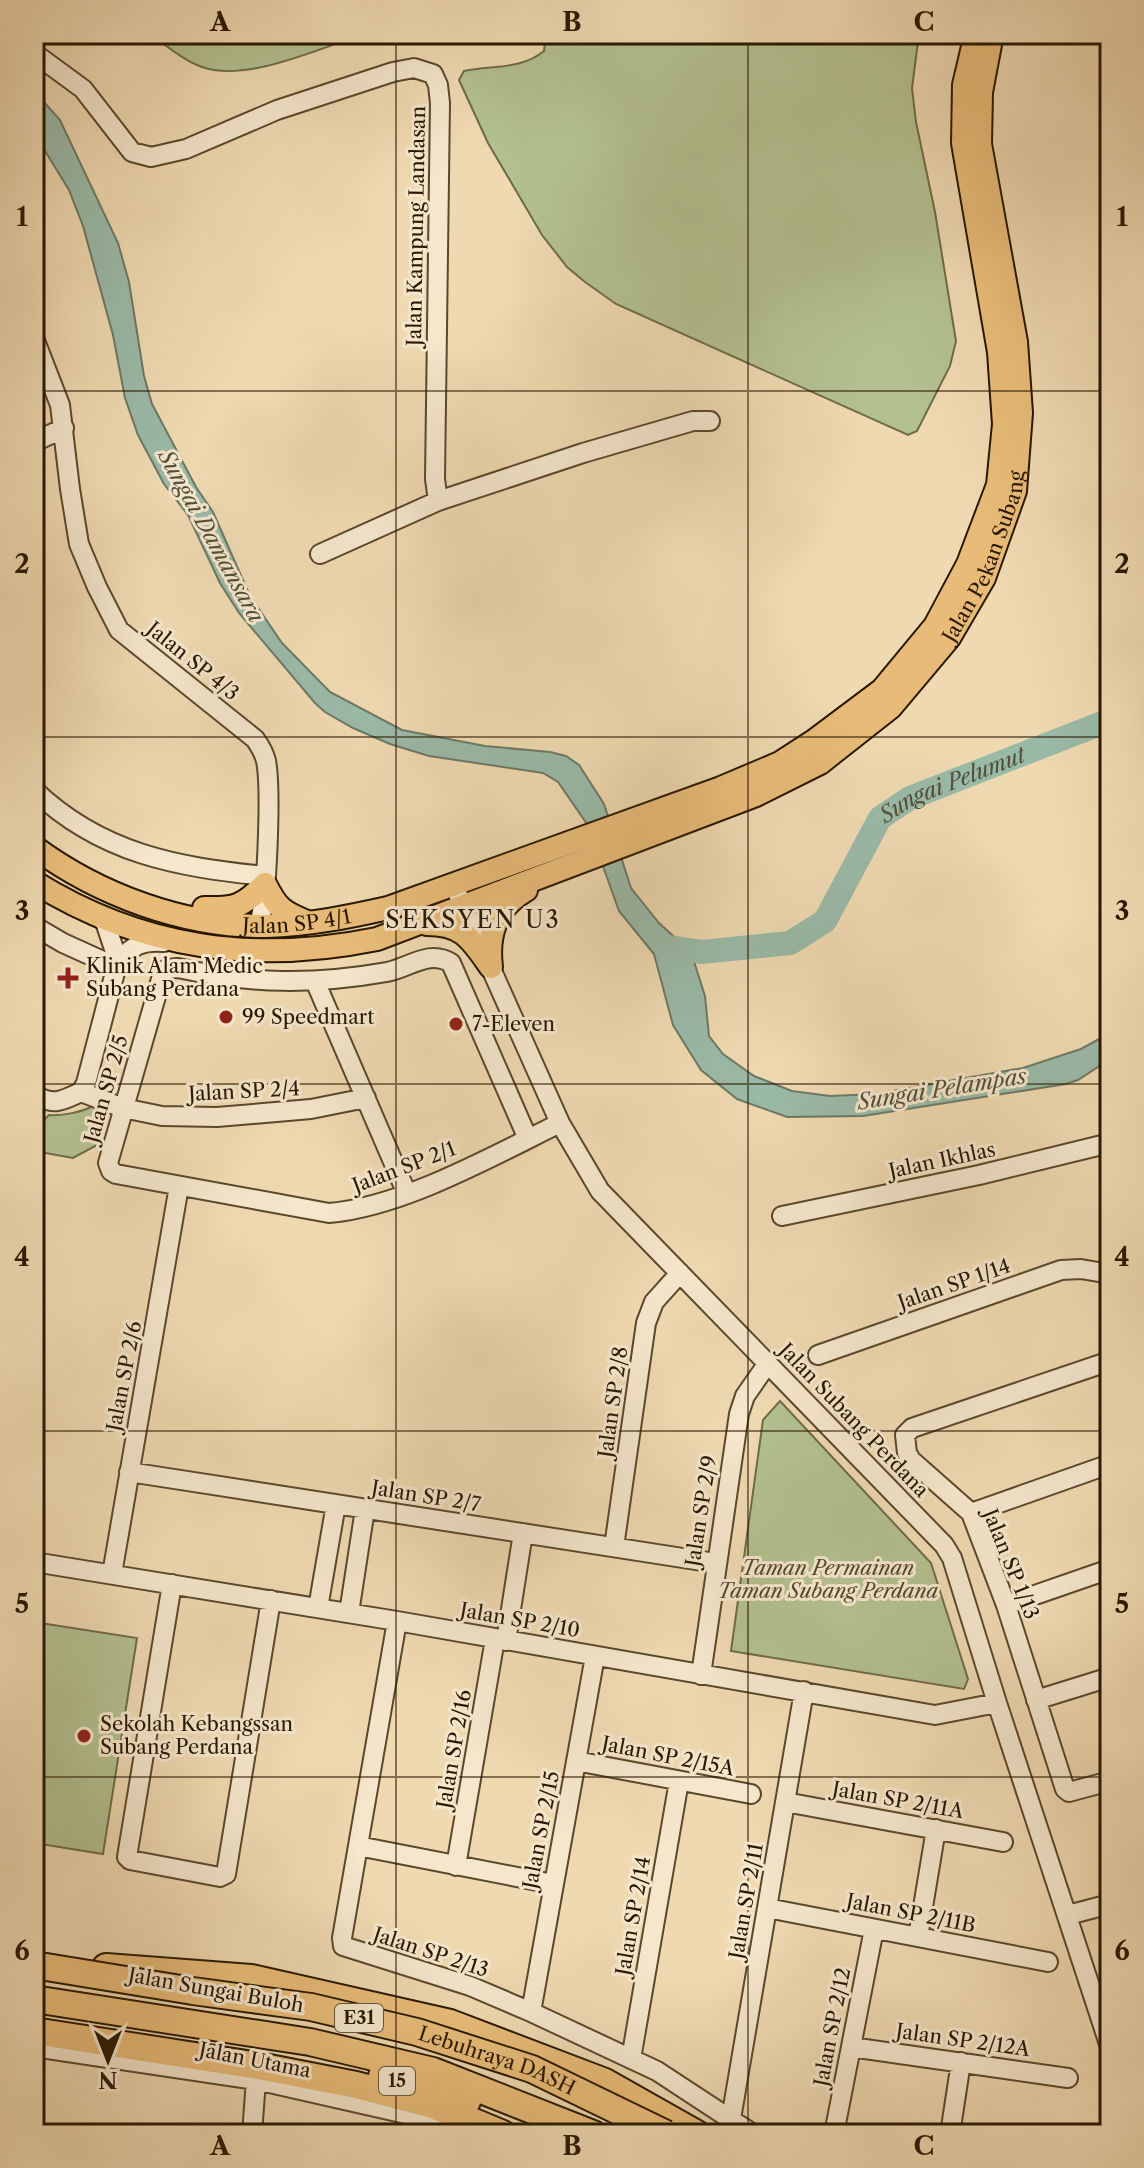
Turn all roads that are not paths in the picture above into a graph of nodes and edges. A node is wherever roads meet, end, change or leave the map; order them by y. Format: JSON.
{"nodes":[{"id":1,"x":976,"y":34,"type":"edge"},
{"id":2,"x":992,"y":34,"type":"edge"},
{"id":3,"x":34,"y":53,"type":"edge"},
{"id":4,"x":34,"y":338,"type":"edge"},
{"id":5,"x":710,"y":421,"type":"dead end"},
{"id":6,"x":64,"y":428,"type":"junction"},
{"id":7,"x":34,"y":442,"type":"edge"},
{"id":8,"x":438,"y":501,"type":"junction"},
{"id":9,"x":320,"y":554,"type":"dead end"},
{"id":10,"x":34,"y":790,"type":"edge"},
{"id":11,"x":639,"y":829,"type":"junction"},
{"id":12,"x":566,"y":844,"type":"joint"},
{"id":13,"x":34,"y":847,"type":"edge"},
{"id":14,"x":569,"y":867,"type":"junction"},
{"id":15,"x":265,"y":880,"type":"junction"},
{"id":16,"x":34,"y":882,"type":"edge"},
{"id":17,"x":455,"y":884,"type":"junction"},
{"id":18,"x":143,"y":904,"type":"junction"},
{"id":19,"x":463,"y":908,"type":"junction"},
{"id":20,"x":90,"y":911,"type":"junction"},
{"id":21,"x":309,"y":923,"type":"junction"},
{"id":22,"x":422,"y":924,"type":"junction"},
{"id":23,"x":34,"y":926,"type":"edge"},
{"id":24,"x":258,"y":926,"type":"junction"},
{"id":25,"x":195,"y":946,"type":"junction"},
{"id":26,"x":117,"y":964,"type":"junction"},
{"id":27,"x":491,"y":967,"type":"junction"},
{"id":28,"x":315,"y":981,"type":"junction"},
{"id":29,"x":81,"y":1092,"type":"junction"},
{"id":30,"x":34,"y":1095,"type":"edge"},
{"id":31,"x":366,"y":1098,"type":"junction"},
{"id":32,"x":123,"y":1108,"type":"junction"},
{"id":33,"x":560,"y":1123,"type":"junction"},
{"id":34,"x":528,"y":1139,"type":"junction"},
{"id":35,"x":1110,"y":1143,"type":"edge"},
{"id":36,"x":171,"y":1184,"type":"junction"},
{"id":37,"x":407,"y":1194,"type":"junction"},
{"id":38,"x":782,"y":1216,"type":"dead end"},
{"id":39,"x":680,"y":1273,"type":"junction"},
{"id":40,"x":1108,"y":1273,"type":"edge"},
{"id":41,"x":818,"y":1355,"type":"dead end"},
{"id":42,"x":1110,"y":1361,"type":"edge"},
{"id":43,"x":768,"y":1363,"type":"junction"},
{"id":44,"x":1110,"y":1464,"type":"edge"},
{"id":45,"x":129,"y":1472,"type":"junction"},
{"id":46,"x":336,"y":1504,"type":"junction"},
{"id":47,"x":365,"y":1509,"type":"junction"},
{"id":48,"x":971,"y":1513,"type":"junction"},
{"id":49,"x":523,"y":1533,"type":"junction"},
{"id":50,"x":614,"y":1547,"type":"junction"},
{"id":51,"x":34,"y":1562,"type":"edge"},
{"id":52,"x":715,"y":1563,"type":"junction"},
{"id":53,"x":1110,"y":1569,"type":"edge"},
{"id":54,"x":112,"y":1574,"type":"junction"},
{"id":55,"x":172,"y":1584,"type":"junction"},
{"id":56,"x":271,"y":1600,"type":"junction"},
{"id":57,"x":1006,"y":1605,"type":"junction"},
{"id":58,"x":318,"y":1608,"type":"junction"},
{"id":59,"x":349,"y":1613,"type":"junction"},
{"id":60,"x":397,"y":1621,"type":"junction"},
{"id":61,"x":500,"y":1640,"type":"junction"},
{"id":62,"x":595,"y":1656,"type":"junction"},
{"id":63,"x":701,"y":1675,"type":"junction"},
{"id":64,"x":1110,"y":1677,"type":"edge"},
{"id":65,"x":804,"y":1691,"type":"junction"},
{"id":66,"x":1036,"y":1700,"type":"junction"},
{"id":67,"x":997,"y":1703,"type":"junction"},
{"id":68,"x":576,"y":1761,"type":"junction"},
{"id":69,"x":679,"y":1781,"type":"junction"},
{"id":70,"x":1110,"y":1781,"type":"edge"},
{"id":71,"x":751,"y":1794,"type":"dead end"},
{"id":72,"x":785,"y":1802,"type":"junction"},
{"id":73,"x":936,"y":1829,"type":"junction"},
{"id":74,"x":1003,"y":1842,"type":"dead end"},
{"id":75,"x":358,"y":1846,"type":"junction"},
{"id":76,"x":456,"y":1866,"type":"junction"},
{"id":77,"x":553,"y":1884,"type":"junction"},
{"id":78,"x":767,"y":1908,"type":"junction"},
{"id":79,"x":1108,"y":1910,"type":"edge"},
{"id":80,"x":1068,"y":1915,"type":"junction"},
{"id":81,"x":874,"y":1929,"type":"junction"},
{"id":82,"x":918,"y":1937,"type":"junction"},
{"id":83,"x":34,"y":1958,"type":"edge"},
{"id":84,"x":1048,"y":1962,"type":"dead end"},
{"id":85,"x":47,"y":1964,"type":"edge"},
{"id":86,"x":34,"y":2002,"type":"edge"},
{"id":87,"x":531,"y":2012,"type":"junction"},
{"id":88,"x":34,"y":2031,"type":"edge"},
{"id":89,"x":34,"y":2047,"type":"edge"},
{"id":90,"x":851,"y":2047,"type":"junction"},
{"id":91,"x":1110,"y":2047,"type":"edge"},
{"id":92,"x":631,"y":2059,"type":"junction"},
{"id":93,"x":961,"y":2062,"type":"junction"},
{"id":94,"x":1068,"y":2078,"type":"dead end"},
{"id":95,"x":256,"y":2080,"type":"junction"},
{"id":96,"x":406,"y":2114,"type":"junction"},
{"id":97,"x":731,"y":2119,"type":"junction"},
{"id":98,"x":252,"y":2134,"type":"edge"},
{"id":99,"x":404,"y":2134,"type":"edge"},
{"id":100,"x":464,"y":2134,"type":"edge"},
{"id":101,"x":503,"y":2134,"type":"edge"},
{"id":102,"x":553,"y":2134,"type":"edge"},
{"id":103,"x":593,"y":2134,"type":"edge"},
{"id":104,"x":665,"y":2134,"type":"edge"},
{"id":105,"x":697,"y":2134,"type":"edge"},
{"id":106,"x":753,"y":2134,"type":"edge"},
{"id":107,"x":834,"y":2134,"type":"edge"},
{"id":108,"x":950,"y":2134,"type":"edge"}],
"edges":[{"from":1,"to":11,"type":"main road","name":"Jalan Pekan Subang"},
{"from":2,"to":11,"type":"main road","name":"Jalan Pekan Subang"},
{"from":3,"to":8,"type":"street","name":"Jalan Kampung Landasan"},
{"from":4,"to":6,"type":"street","name":"Jalan SP 4/3"},
{"from":5,"to":8,"type":"street"},
{"from":6,"to":7,"type":"street"},
{"from":6,"to":15,"type":"street","name":"Jalan SP 4/3"},
{"from":8,"to":9,"type":"street"},
{"from":10,"to":15,"type":"street"},
{"from":11,"to":12,"type":"main road","name":"Jalan Pekan Subang"},
{"from":11,"to":14,"type":"main road","name":"Jalan Pekan Subang"},
{"from":12,"to":17,"type":"main road","name":"Jalan SP 4/1"},
{"from":13,"to":18,"type":"main road","name":"Jalan SP 4/1"},
{"from":14,"to":19,"type":"main road","name":"Jalan SP 4/1"},
{"from":14,"to":27,"type":"main road"},
{"from":15,"to":18,"type":"main road"},
{"from":15,"to":21,"type":"main road"},
{"from":15,"to":24,"type":"street","name":"Jalan SP 4/3"},
{"from":16,"to":20,"type":"main road","name":"Jalan SP 4/1"},
{"from":17,"to":19,"type":"street","name":"Jalan Subang Perdana"},
{"from":17,"to":21,"type":"main road","name":"Jalan SP 4/1"},
{"from":18,"to":24,"type":"main road","name":"Jalan SP 4/1"},
{"from":19,"to":22,"type":"main road","name":"Jalan SP 4/1"},
{"from":19,"to":27,"type":"street","name":"Jalan Subang Perdana"},
{"from":20,"to":25,"type":"main road","name":"Jalan SP 4/1"},
{"from":20,"to":26,"type":"street"},
{"from":21,"to":24,"type":"main road","name":"Jalan SP 4/1"},
{"from":22,"to":25,"type":"main road","name":"Jalan SP 4/1"},
{"from":22,"to":27,"type":"main road"},
{"from":23,"to":26,"type":"street"},
{"from":24,"to":25,"type":"main road"},
{"from":25,"to":26,"type":"street"},
{"from":26,"to":29,"type":"street"},
{"from":27,"to":33,"type":"street","name":"Jalan Subang Perdana"},
{"from":28,"to":31,"type":"street"},
{"from":28,"to":32,"type":"street","name":"Jalan SP 2/5"},
{"from":28,"to":34,"type":"street"},
{"from":29,"to":30,"type":"street"},
{"from":29,"to":32,"type":"street","name":"Jalan SP 2/4"},
{"from":31,"to":32,"type":"street","name":"Jalan SP 2/4"},
{"from":31,"to":37,"type":"street"},
{"from":32,"to":36,"type":"street","name":"Jalan SP 2/5"},
{"from":33,"to":34,"type":"street","name":"Jalan SP 2/1"},
{"from":33,"to":39,"type":"street","name":"Jalan Subang Perdana"},
{"from":34,"to":37,"type":"street","name":"Jalan SP 2/1"},
{"from":35,"to":38,"type":"street","name":"Jalan Ikhlas"},
{"from":36,"to":37,"type":"street","name":"Jalan SP 2/1"},
{"from":36,"to":45,"type":"street","name":"Jalan SP 2/6"},
{"from":39,"to":43,"type":"street","name":"Jalan Subang Perdana"},
{"from":39,"to":50,"type":"street","name":"Jalan SP 2/8"},
{"from":40,"to":41,"type":"street","name":"Jalan SP 1/14"},
{"from":42,"to":48,"type":"street","name":"Jalan SP 1/13"},
{"from":43,"to":52,"type":"street","name":"Jalan SP 2/9"},
{"from":43,"to":67,"type":"street","name":"Jalan Subang Perdana"},
{"from":44,"to":48,"type":"street"},
{"from":45,"to":46,"type":"street","name":"Jalan SP 2/7"},
{"from":45,"to":54,"type":"street","name":"Jalan SP 2/6"},
{"from":46,"to":47,"type":"street","name":"Jalan SP 2/7"},
{"from":46,"to":58,"type":"street"},
{"from":47,"to":49,"type":"street","name":"Jalan SP 2/7"},
{"from":47,"to":59,"type":"street"},
{"from":48,"to":57,"type":"street","name":"Jalan SP 1/13"},
{"from":49,"to":50,"type":"street","name":"Jalan SP 2/7"},
{"from":49,"to":61,"type":"street","name":"Jalan SP 2/16"},
{"from":50,"to":52,"type":"street","name":"Jalan SP 2/7"},
{"from":51,"to":54,"type":"street","name":"Jalan SP 2/10"},
{"from":52,"to":63,"type":"street","name":"Jalan SP 2/9"},
{"from":53,"to":57,"type":"street"},
{"from":54,"to":55,"type":"street","name":"Jalan SP 2/10"},
{"from":55,"to":56,"type":"street","name":"Jalan SP 2/10"},
{"from":55,"to":56,"type":"street"},
{"from":56,"to":58,"type":"street","name":"Jalan SP 2/10"},
{"from":57,"to":66,"type":"street","name":"Jalan SP 1/13"},
{"from":58,"to":59,"type":"street","name":"Jalan SP 2/10"},
{"from":59,"to":60,"type":"street","name":"Jalan SP 2/10"},
{"from":60,"to":61,"type":"street","name":"Jalan SP 2/10"},
{"from":60,"to":75,"type":"street","name":"Jalan SP 2/13"},
{"from":61,"to":62,"type":"street","name":"Jalan SP 2/10"},
{"from":61,"to":76,"type":"street","name":"Jalan SP 2/16"},
{"from":62,"to":63,"type":"street","name":"Jalan SP 2/10"},
{"from":62,"to":68,"type":"street","name":"Jalan SP 2/15"},
{"from":63,"to":65,"type":"street","name":"Jalan SP 2/10"},
{"from":64,"to":66,"type":"street"},
{"from":65,"to":67,"type":"street","name":"Jalan SP 2/10"},
{"from":65,"to":72,"type":"street","name":"Jalan SP 2/11"},
{"from":66,"to":70,"type":"street","name":"Jalan SP 1/13"},
{"from":67,"to":80,"type":"street","name":"Jalan Subang Perdana"},
{"from":68,"to":69,"type":"street","name":"Jalan SP 2/15A"},
{"from":68,"to":77,"type":"street","name":"Jalan SP 2/15"},
{"from":69,"to":71,"type":"street","name":"Jalan SP 2/15A"},
{"from":69,"to":92,"type":"street","name":"Jalan SP 2/14"},
{"from":72,"to":73,"type":"street","name":"Jalan SP 2/11A"},
{"from":72,"to":78,"type":"street","name":"Jalan SP 2/11"},
{"from":73,"to":74,"type":"street","name":"Jalan SP 2/11A"},
{"from":73,"to":82,"type":"street"},
{"from":75,"to":76,"type":"street"},
{"from":75,"to":87,"type":"street","name":"Jalan SP 2/13"},
{"from":76,"to":77,"type":"street"},
{"from":77,"to":87,"type":"street","name":"Jalan SP 2/15"},
{"from":78,"to":81,"type":"street","name":"Jalan SP 2/11B"},
{"from":78,"to":97,"type":"street","name":"Jalan SP 2/11"},
{"from":79,"to":80,"type":"street"},
{"from":80,"to":91,"type":"street","name":"Jalan Subang Perdana"},
{"from":81,"to":82,"type":"street","name":"Jalan SP 2/11B"},
{"from":81,"to":90,"type":"street","name":"Jalan SP 2/12"},
{"from":82,"to":84,"type":"street","name":"Jalan SP 2/11B"},
{"from":83,"to":85,"type":"highway"},
{"from":85,"to":104,"type":"highway","name":"Lebuhraya DASH","number":"E31","bridge":true},
{"from":85,"to":105,"type":"highway"},
{"from":86,"to":102,"type":"highway","number":"15"},
{"from":86,"to":103,"type":"highway","name":"Lebuhraya DASH","number":"E31"},
{"from":87,"to":92,"type":"street","name":"Jalan SP 2/13"},
{"from":88,"to":101,"type":"highway"},
{"from":89,"to":95,"type":"street","name":"Jalan Utama"},
{"from":90,"to":93,"type":"street","name":"Jalan SP 2/12A"},
{"from":90,"to":107,"type":"street","name":"Jalan SP 2/12"},
{"from":92,"to":97,"type":"street","name":"Jalan SP 2/13"},
{"from":93,"to":94,"type":"street","name":"Jalan SP 2/12A"},
{"from":93,"to":108,"type":"street"},
{"from":95,"to":96,"type":"street","name":"Jalan Utama"},
{"from":95,"to":98,"type":"street"},
{"from":96,"to":99,"type":"street"},
{"from":96,"to":100,"type":"street","name":"Jalan Utama"},
{"from":97,"to":106,"type":"street","name":"Jalan SP 2/13"}]}
